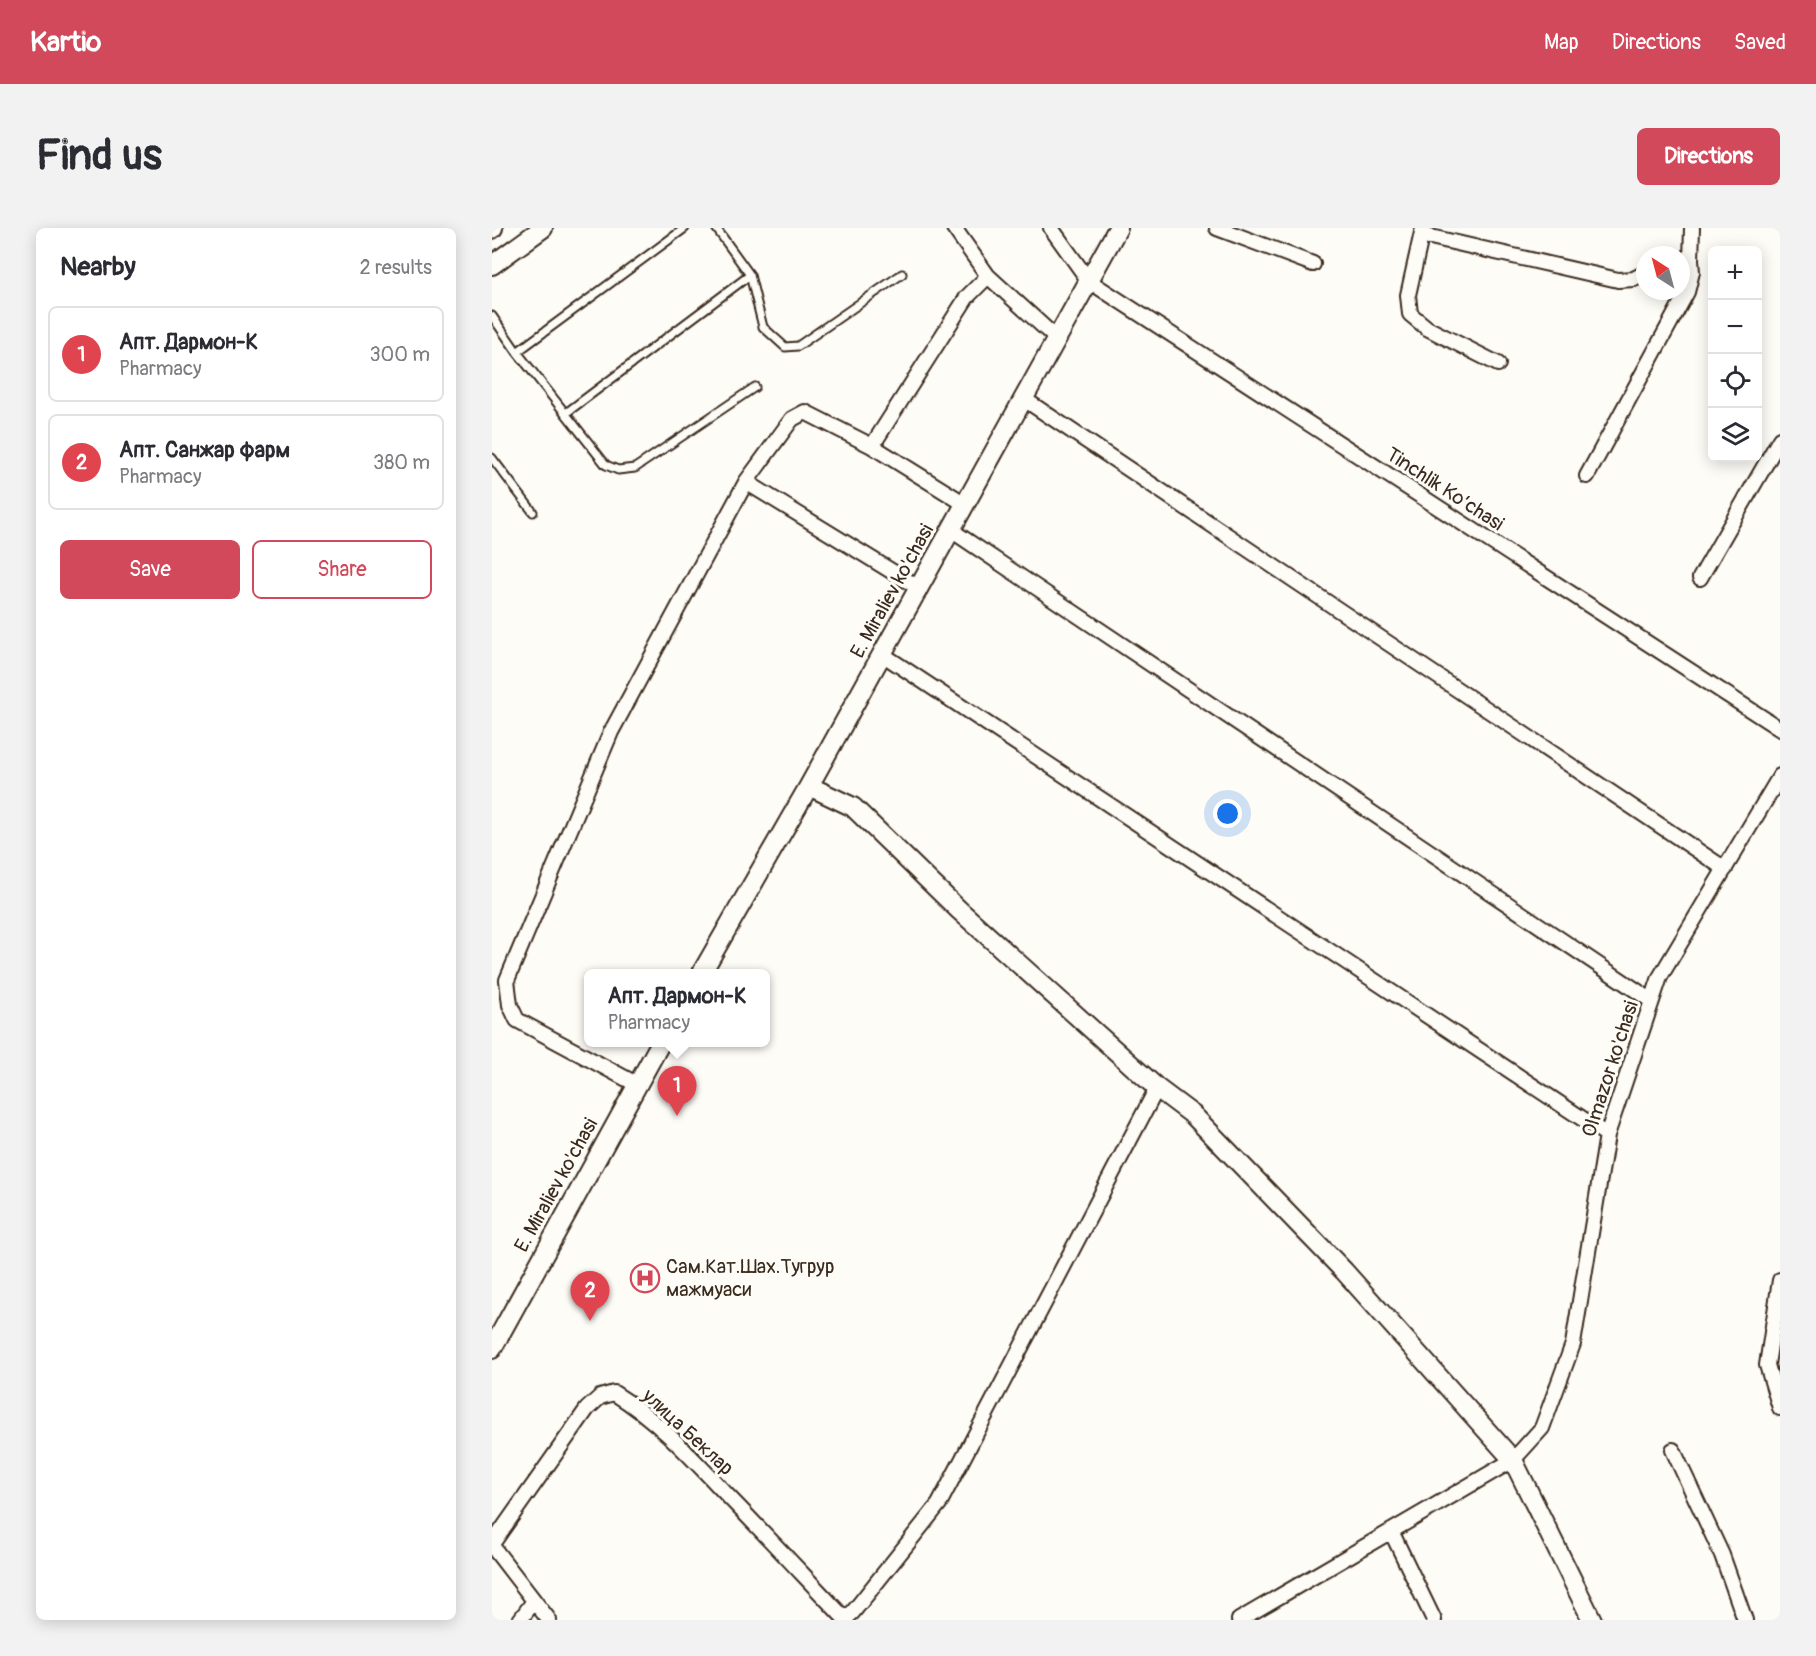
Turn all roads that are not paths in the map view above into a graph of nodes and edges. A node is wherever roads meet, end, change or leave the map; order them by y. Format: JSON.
{"nodes":[{"id":1,"x":543,"y":228,"type":"edge"},
{"id":2,"x":685,"y":228,"type":"edge"},
{"id":3,"x":716,"y":228,"type":"edge"},
{"id":4,"x":954,"y":228,"type":"edge"},
{"id":5,"x":1051,"y":228,"type":"edge"},
{"id":6,"x":1119,"y":228,"type":"edge"},
{"id":7,"x":1216,"y":228,"type":"edge"},
{"id":8,"x":1692,"y":228,"type":"edge"},
{"id":9,"x":1423,"y":231,"type":"edge"},
{"id":10,"x":1689,"y":246,"type":"edge"},
{"id":11,"x":1313,"y":264,"type":"dead end"},
{"id":12,"x":492,"y":265,"type":"edge"},
{"id":13,"x":902,"y":274,"type":"dead end"},
{"id":14,"x":750,"y":275,"type":"junction"},
{"id":15,"x":988,"y":276,"type":"junction"},
{"id":16,"x":1636,"y":278,"type":"edge"},
{"id":17,"x":1089,"y":281,"type":"junction"},
{"id":18,"x":1683,"y":300,"type":"edge"},
{"id":19,"x":492,"y":316,"type":"edge"},
{"id":20,"x":1057,"y":339,"type":"junction"},
{"id":21,"x":517,"y":352,"type":"junction"},
{"id":22,"x":1498,"y":364,"type":"dead end"},
{"id":23,"x":754,"y":387,"type":"dead end"},
{"id":24,"x":1024,"y":399,"type":"junction"},
{"id":25,"x":566,"y":413,"type":"junction"},
{"id":26,"x":1780,"y":439,"type":"edge"},
{"id":27,"x":872,"y":446,"type":"junction"},
{"id":28,"x":492,"y":458,"type":"edge"},
{"id":29,"x":1587,"y":476,"type":"dead end"},
{"id":30,"x":746,"y":482,"type":"junction"},
{"id":31,"x":965,"y":504,"type":"junction"},
{"id":32,"x":533,"y":512,"type":"dead end"},
{"id":33,"x":951,"y":530,"type":"junction"},
{"id":34,"x":1700,"y":579,"type":"dead end"},
{"id":35,"x":919,"y":588,"type":"junction"},
{"id":36,"x":882,"y":654,"type":"junction"},
{"id":37,"x":1780,"y":729,"type":"edge"},
{"id":38,"x":1780,"y":776,"type":"edge"},
{"id":39,"x":809,"y":786,"type":"junction"},
{"id":40,"x":1725,"y":869,"type":"junction"},
{"id":41,"x":704,"y":969,"type":"edge"},
{"id":42,"x":1652,"y":1001,"type":"junction"},
{"id":43,"x":658,"y":1047,"type":"edge"},
{"id":44,"x":636,"y":1084,"type":"junction"},
{"id":45,"x":1157,"y":1088,"type":"junction"},
{"id":46,"x":1606,"y":1135,"type":"junction"},
{"id":47,"x":1780,"y":1280,"type":"edge"},
{"id":48,"x":492,"y":1349,"type":"edge"},
{"id":49,"x":1780,"y":1408,"type":"edge"},
{"id":50,"x":1673,"y":1450,"type":"dead end"},
{"id":51,"x":1513,"y":1460,"type":"junction"},
{"id":52,"x":1391,"y":1531,"type":"junction"},
{"id":53,"x":492,"y":1545,"type":"edge"},
{"id":54,"x":534,"y":1601,"type":"junction"},
{"id":55,"x":845,"y":1619,"type":"edge"},
{"id":56,"x":520,"y":1620,"type":"edge"},
{"id":57,"x":549,"y":1620,"type":"edge"},
{"id":58,"x":1239,"y":1620,"type":"edge"},
{"id":59,"x":1434,"y":1620,"type":"edge"},
{"id":60,"x":1592,"y":1620,"type":"edge"},
{"id":61,"x":1745,"y":1620,"type":"edge"}],
"edges":[{"from":1,"to":12,"type":"street"},
{"from":2,"to":21,"type":"lane"},
{"from":3,"to":14,"type":"lane"},
{"from":4,"to":15,"type":"street"},
{"from":5,"to":17,"type":"street"},
{"from":6,"to":17,"type":"street","name":"E. Miraliev ko'chasi"},
{"from":7,"to":11,"type":"street"},
{"from":8,"to":10,"type":"street"},
{"from":9,"to":16,"type":"street"},
{"from":9,"to":22,"type":"street"},
{"from":13,"to":14,"type":"lane"},
{"from":14,"to":25,"type":"lane"},
{"from":15,"to":20,"type":"street"},
{"from":15,"to":27,"type":"street"},
{"from":17,"to":20,"type":"street","name":"E. Miraliev ko'chasi"},
{"from":17,"to":37,"type":"street","name":"Tinchlik Ko’chasi"},
{"from":18,"to":29,"type":"street"},
{"from":19,"to":21,"type":"lane"},
{"from":20,"to":24,"type":"street","name":"E. Miraliev ko'chasi"},
{"from":21,"to":25,"type":"lane"},
{"from":23,"to":25,"type":"lane"},
{"from":24,"to":31,"type":"street","name":"E. Miraliev ko'chasi"},
{"from":24,"to":40,"type":"street"},
{"from":26,"to":34,"type":"street"},
{"from":27,"to":30,"type":"street"},
{"from":27,"to":31,"type":"street"},
{"from":28,"to":32,"type":"lane"},
{"from":30,"to":35,"type":"street"},
{"from":30,"to":44,"type":"street"},
{"from":31,"to":33,"type":"street","name":"E. Miraliev ko'chasi"},
{"from":33,"to":35,"type":"street","name":"E. Miraliev ko'chasi"},
{"from":33,"to":42,"type":"street"},
{"from":35,"to":36,"type":"street","name":"E. Miraliev ko'chasi"},
{"from":36,"to":39,"type":"street","name":"E. Miraliev ko'chasi"},
{"from":36,"to":46,"type":"street"},
{"from":38,"to":40,"type":"street","name":"Olmazor ko'chasi"},
{"from":39,"to":41,"type":"street","name":"E. Miraliev ko'chasi"},
{"from":39,"to":45,"type":"street"},
{"from":40,"to":42,"type":"street","name":"Olmazor ko'chasi"},
{"from":42,"to":46,"type":"street","name":"Olmazor ko'chasi"},
{"from":43,"to":44,"type":"street","name":"E. Miraliev ko'chasi"},
{"from":44,"to":48,"type":"street","name":"E. Miraliev ko'chasi"},
{"from":45,"to":51,"type":"street"},
{"from":45,"to":55,"type":"street"},
{"from":46,"to":51,"type":"street","name":"Olmazor ko'chasi"},
{"from":47,"to":49,"type":"street"},
{"from":50,"to":61,"type":"street"},
{"from":51,"to":52,"type":"street","name":"Olmazor ko'chasi"},
{"from":51,"to":60,"type":"street"},
{"from":52,"to":58,"type":"street","name":"Olmazor ko'chasi"},
{"from":52,"to":59,"type":"street"},
{"from":53,"to":54,"type":"street"},
{"from":53,"to":55,"type":"street","name":"улица Беклар"},
{"from":54,"to":56,"type":"street"},
{"from":54,"to":57,"type":"street"}]}
